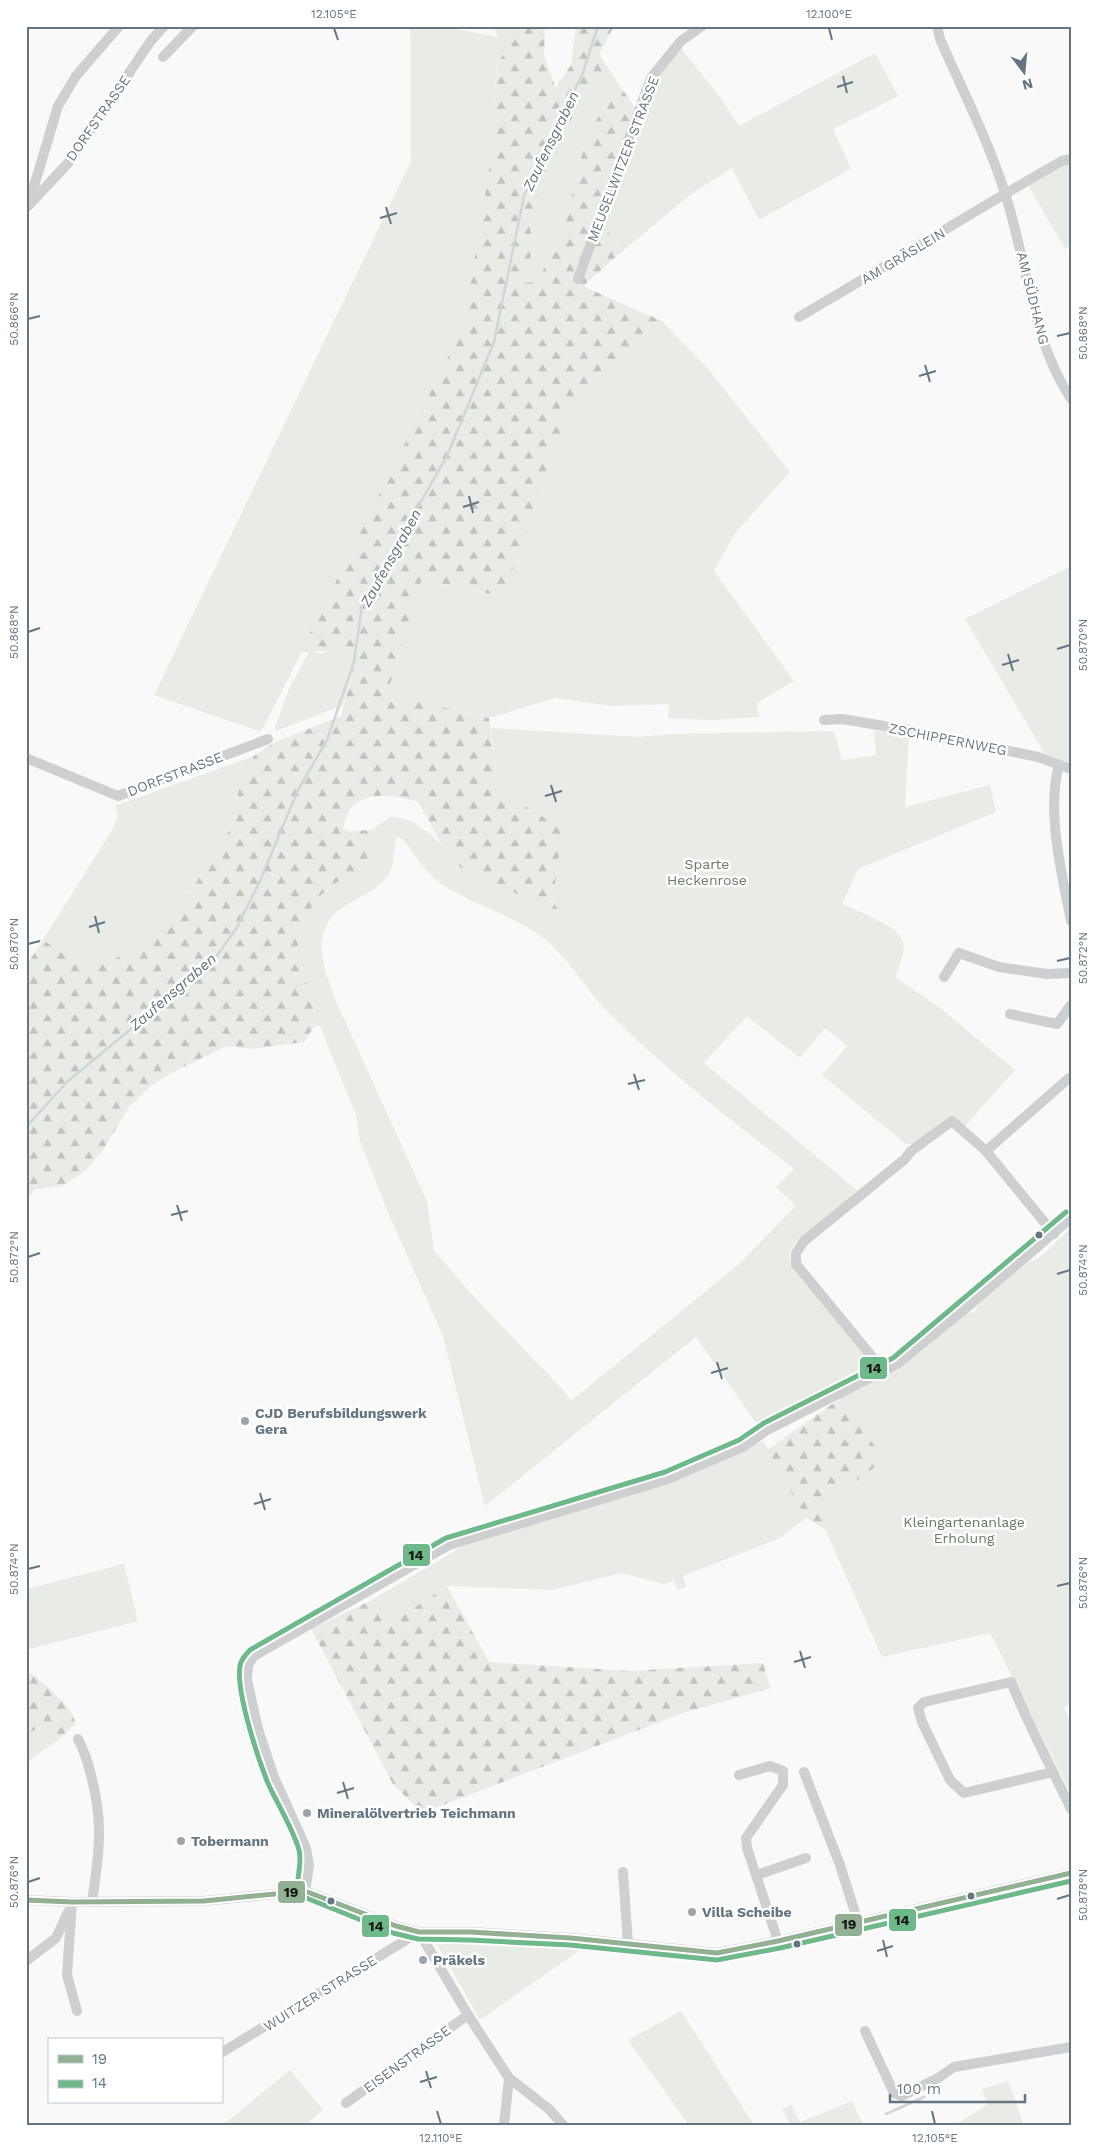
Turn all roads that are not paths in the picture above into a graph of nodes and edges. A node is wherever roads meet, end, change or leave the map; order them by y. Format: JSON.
{"nodes":[{"id":1,"x":119,"y":26,"type":"edge"},
{"id":2,"x":164,"y":26,"type":"edge"},
{"id":3,"x":194,"y":26,"type":"edge"},
{"id":4,"x":702,"y":26,"type":"edge"},
{"id":5,"x":937,"y":26,"type":"edge"},
{"id":6,"x":163,"y":57,"type":"dead end"},
{"id":7,"x":1071,"y":159,"type":"edge"},
{"id":8,"x":1005,"y":193,"type":"junction"},
{"id":9,"x":27,"y":207,"type":"edge"},
{"id":10,"x":578,"y":279,"type":"dead end"},
{"id":11,"x":799,"y":317,"type":"dead end"},
{"id":12,"x":1071,"y":399,"type":"edge"},
{"id":13,"x":824,"y":720,"type":"dead end"},
{"id":14,"x":268,"y":739,"type":"dead end"},
{"id":15,"x":26,"y":758,"type":"edge"},
{"id":16,"x":1059,"y":766,"type":"junction"},
{"id":17,"x":1071,"y":769,"type":"edge"},
{"id":18,"x":1071,"y":921,"type":"edge"},
{"id":19,"x":1071,"y":973,"type":"edge"},
{"id":20,"x":944,"y":977,"type":"dead end"},
{"id":21,"x":1071,"y":1005,"type":"edge"},
{"id":22,"x":1010,"y":1014,"type":"dead end"},
{"id":23,"x":1069,"y":1078,"type":"dead end"},
{"id":24,"x":986,"y":1151,"type":"junction"},
{"id":25,"x":1071,"y":1218,"type":"edge"},
{"id":26,"x":1054,"y":1234,"type":"junction"},
{"id":27,"x":882,"y":1371,"type":"junction"},
{"id":28,"x":78,"y":1738,"type":"dead end"},
{"id":29,"x":804,"y":1772,"type":"dead end"},
{"id":30,"x":1053,"y":1772,"type":"junction"},
{"id":31,"x":739,"y":1775,"type":"dead end"},
{"id":32,"x":1071,"y":1809,"type":"edge"},
{"id":33,"x":806,"y":1858,"type":"dead end"},
{"id":34,"x":623,"y":1872,"type":"dead end"},
{"id":35,"x":1071,"y":1873,"type":"edge"},
{"id":36,"x":757,"y":1875,"type":"junction"},
{"id":37,"x":305,"y":1891,"type":"junction"},
{"id":38,"x":26,"y":1900,"type":"edge"},
{"id":39,"x":72,"y":1902,"type":"junction"},
{"id":40,"x":92,"y":1902,"type":"junction"},
{"id":41,"x":858,"y":1922,"type":"junction"},
{"id":42,"x":419,"y":1932,"type":"junction"},
{"id":43,"x":778,"y":1941,"type":"junction"},
{"id":44,"x":628,"y":1944,"type":"junction"},
{"id":45,"x":26,"y":1962,"type":"edge"},
{"id":46,"x":77,"y":2011,"type":"dead end"},
{"id":47,"x":468,"y":2015,"type":"junction"},
{"id":48,"x":865,"y":2031,"type":"dead end"},
{"id":49,"x":1071,"y":2047,"type":"edge"},
{"id":50,"x":222,"y":2052,"type":"edge"},
{"id":51,"x":509,"y":2078,"type":"junction"},
{"id":52,"x":346,"y":2103,"type":"dead end"},
{"id":53,"x":504,"y":2125,"type":"edge"},
{"id":54,"x":563,"y":2125,"type":"edge"}],
"edges":[{"from":1,"to":9,"type":"street","name":"DORFSTRASSE"},
{"from":2,"to":9,"type":"street","name":"DORFSTRASSE"},
{"from":3,"to":6,"type":"street"},
{"from":4,"to":10,"type":"street","name":"MEUSELWITZER STRASSE"},
{"from":5,"to":8,"type":"street","name":"AM SÜDHANG"},
{"from":7,"to":8,"type":"street"},
{"from":8,"to":11,"type":"street","name":"AM GRÄSLEIN"},
{"from":8,"to":12,"type":"street","name":"AM SÜDHANG"},
{"from":13,"to":16,"type":"street","name":"ZSCHIPPERNWEG"},
{"from":14,"to":15,"type":"street","name":"DORFSTRASSE"},
{"from":16,"to":17,"type":"street","name":"ZSCHIPPERNWEG"},
{"from":16,"to":18,"type":"street"},
{"from":19,"to":20,"type":"street"},
{"from":21,"to":22,"type":"street"},
{"from":23,"to":24,"type":"street"},
{"from":24,"to":26,"type":"street"},
{"from":24,"to":27,"type":"street"},
{"from":25,"to":26,"type":"street"},
{"from":26,"to":27,"type":"street"},
{"from":27,"to":37,"type":"street"},
{"from":28,"to":40,"type":"street"},
{"from":29,"to":41,"type":"street"},
{"from":30,"to":30,"type":"street"},
{"from":30,"to":32,"type":"street"},
{"from":31,"to":36,"type":"street"},
{"from":33,"to":36,"type":"street"},
{"from":34,"to":44,"type":"street"},
{"from":35,"to":41,"type":"street"},
{"from":36,"to":43,"type":"street"},
{"from":37,"to":40,"type":"street"},
{"from":37,"to":42,"type":"street"},
{"from":38,"to":39,"type":"street"},
{"from":39,"to":40,"type":"street"},
{"from":39,"to":45,"type":"street"},
{"from":39,"to":46,"type":"street"},
{"from":41,"to":43,"type":"street"},
{"from":42,"to":44,"type":"street"},
{"from":42,"to":47,"type":"street"},
{"from":42,"to":50,"type":"street","name":"WUITZER STRASSE"},
{"from":43,"to":44,"type":"street"},
{"from":47,"to":51,"type":"street"},
{"from":47,"to":52,"type":"street","name":"EISENSTRASSE"},
{"from":48,"to":49,"type":"street"},
{"from":51,"to":53,"type":"street"},
{"from":51,"to":54,"type":"street"}]}
